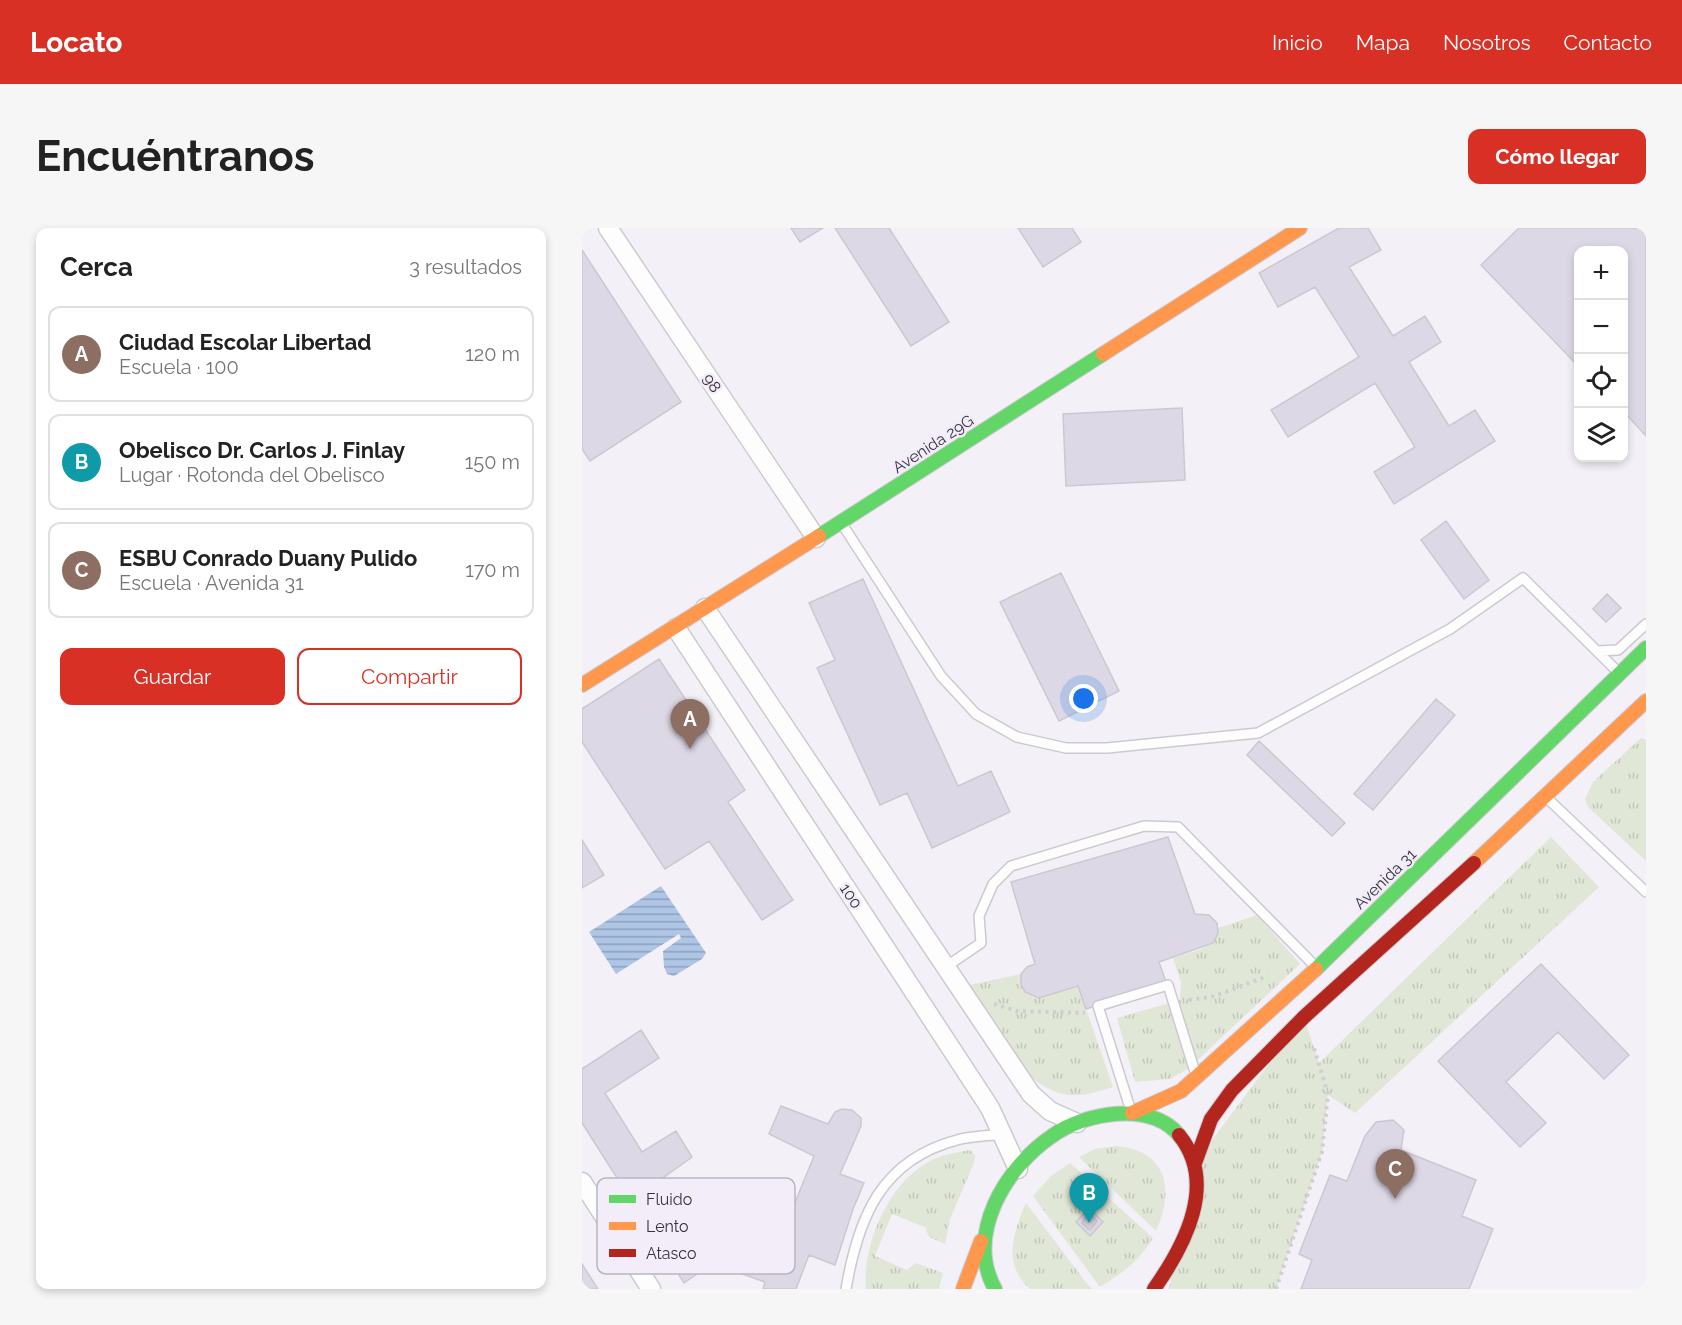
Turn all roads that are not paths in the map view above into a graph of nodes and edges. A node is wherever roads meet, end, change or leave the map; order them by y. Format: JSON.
{"nodes":[{"id":1,"x":608,"y":228,"type":"edge"},
{"id":2,"x":1300,"y":228,"type":"edge"},
{"id":3,"x":841,"y":522,"type":"junction"},
{"id":4,"x":816,"y":538,"type":"junction"},
{"id":5,"x":705,"y":608,"type":"junction"},
{"id":6,"x":1646,"y":624,"type":"edge"},
{"id":7,"x":676,"y":628,"type":"junction"},
{"id":8,"x":1646,"y":648,"type":"edge"},
{"id":9,"x":1598,"y":651,"type":"junction"},
{"id":10,"x":1620,"y":673,"type":"junction"},
{"id":11,"x":582,"y":685,"type":"edge"},
{"id":12,"x":1646,"y":701,"type":"edge"},
{"id":13,"x":1546,"y":798,"type":"junction"},
{"id":14,"x":1646,"y":892,"type":"edge"},
{"id":15,"x":944,"y":968,"type":"junction"},
{"id":16,"x":1317,"y":968,"type":"junction"},
{"id":17,"x":1197,"y":1078,"type":"junction"},
{"id":18,"x":1132,"y":1113,"type":"junction"},
{"id":19,"x":1077,"y":1123,"type":"junction"},
{"id":20,"x":1003,"y":1134,"type":"junction"},
{"id":21,"x":1195,"y":1163,"type":"junction"},
{"id":22,"x":1018,"y":1169,"type":"junction"},
{"id":23,"x":582,"y":1182,"type":"edge"},
{"id":24,"x":597,"y":1205,"type":"edge"},
{"id":25,"x":985,"y":1233,"type":"junction"},
{"id":26,"x":1170,"y":1269,"type":"junction"},
{"id":27,"x":641,"y":1274,"type":"edge"},
{"id":28,"x":651,"y":1289,"type":"edge"},
{"id":29,"x":846,"y":1289,"type":"edge"},
{"id":30,"x":963,"y":1289,"type":"edge"},
{"id":31,"x":995,"y":1289,"type":"edge"},
{"id":32,"x":1154,"y":1289,"type":"edge"},
{"id":33,"x":1168,"y":1289,"type":"edge"}],
"edges":[{"from":1,"to":4,"type":"street","name":"98"},
{"from":2,"to":3,"type":"main road","name":"Avenida 29G"},
{"from":3,"to":4,"type":"main road","name":"Avenida 29G"},
{"from":3,"to":9,"type":"lane"},
{"from":4,"to":5,"type":"main road","name":"Avenida 29G"},
{"from":5,"to":7,"type":"main road","name":"Avenida 29G"},
{"from":5,"to":15,"type":"street"},
{"from":6,"to":9,"type":"lane"},
{"from":7,"to":11,"type":"main road","name":"Avenida 29G"},
{"from":7,"to":20,"type":"street","name":"100"},
{"from":8,"to":10,"type":"main road","name":"Avenida 31"},
{"from":9,"to":10,"type":"lane"},
{"from":10,"to":16,"type":"main road","name":"Avenida 31"},
{"from":12,"to":13,"type":"main road"},
{"from":13,"to":14,"type":"lane"},
{"from":13,"to":21,"type":"main road"},
{"from":15,"to":16,"type":"lane"},
{"from":15,"to":19,"type":"street"},
{"from":16,"to":17,"type":"main road","name":"Avenida 31"},
{"from":17,"to":18,"type":"main road","name":"Avenida 31"},
{"from":17,"to":18,"type":"lane"},
{"from":18,"to":19,"type":"main road"},
{"from":18,"to":21,"type":"main road"},
{"from":19,"to":22,"type":"main road"},
{"from":20,"to":22,"type":"street","name":"100"},
{"from":20,"to":29,"type":"lane"},
{"from":21,"to":26,"type":"main road"},
{"from":22,"to":25,"type":"main road"},
{"from":23,"to":24,"type":"street"},
{"from":25,"to":30,"type":"main road"},
{"from":25,"to":31,"type":"main road"},
{"from":26,"to":32,"type":"main road"},
{"from":26,"to":33,"type":"main road"},
{"from":27,"to":28,"type":"street"}]}
